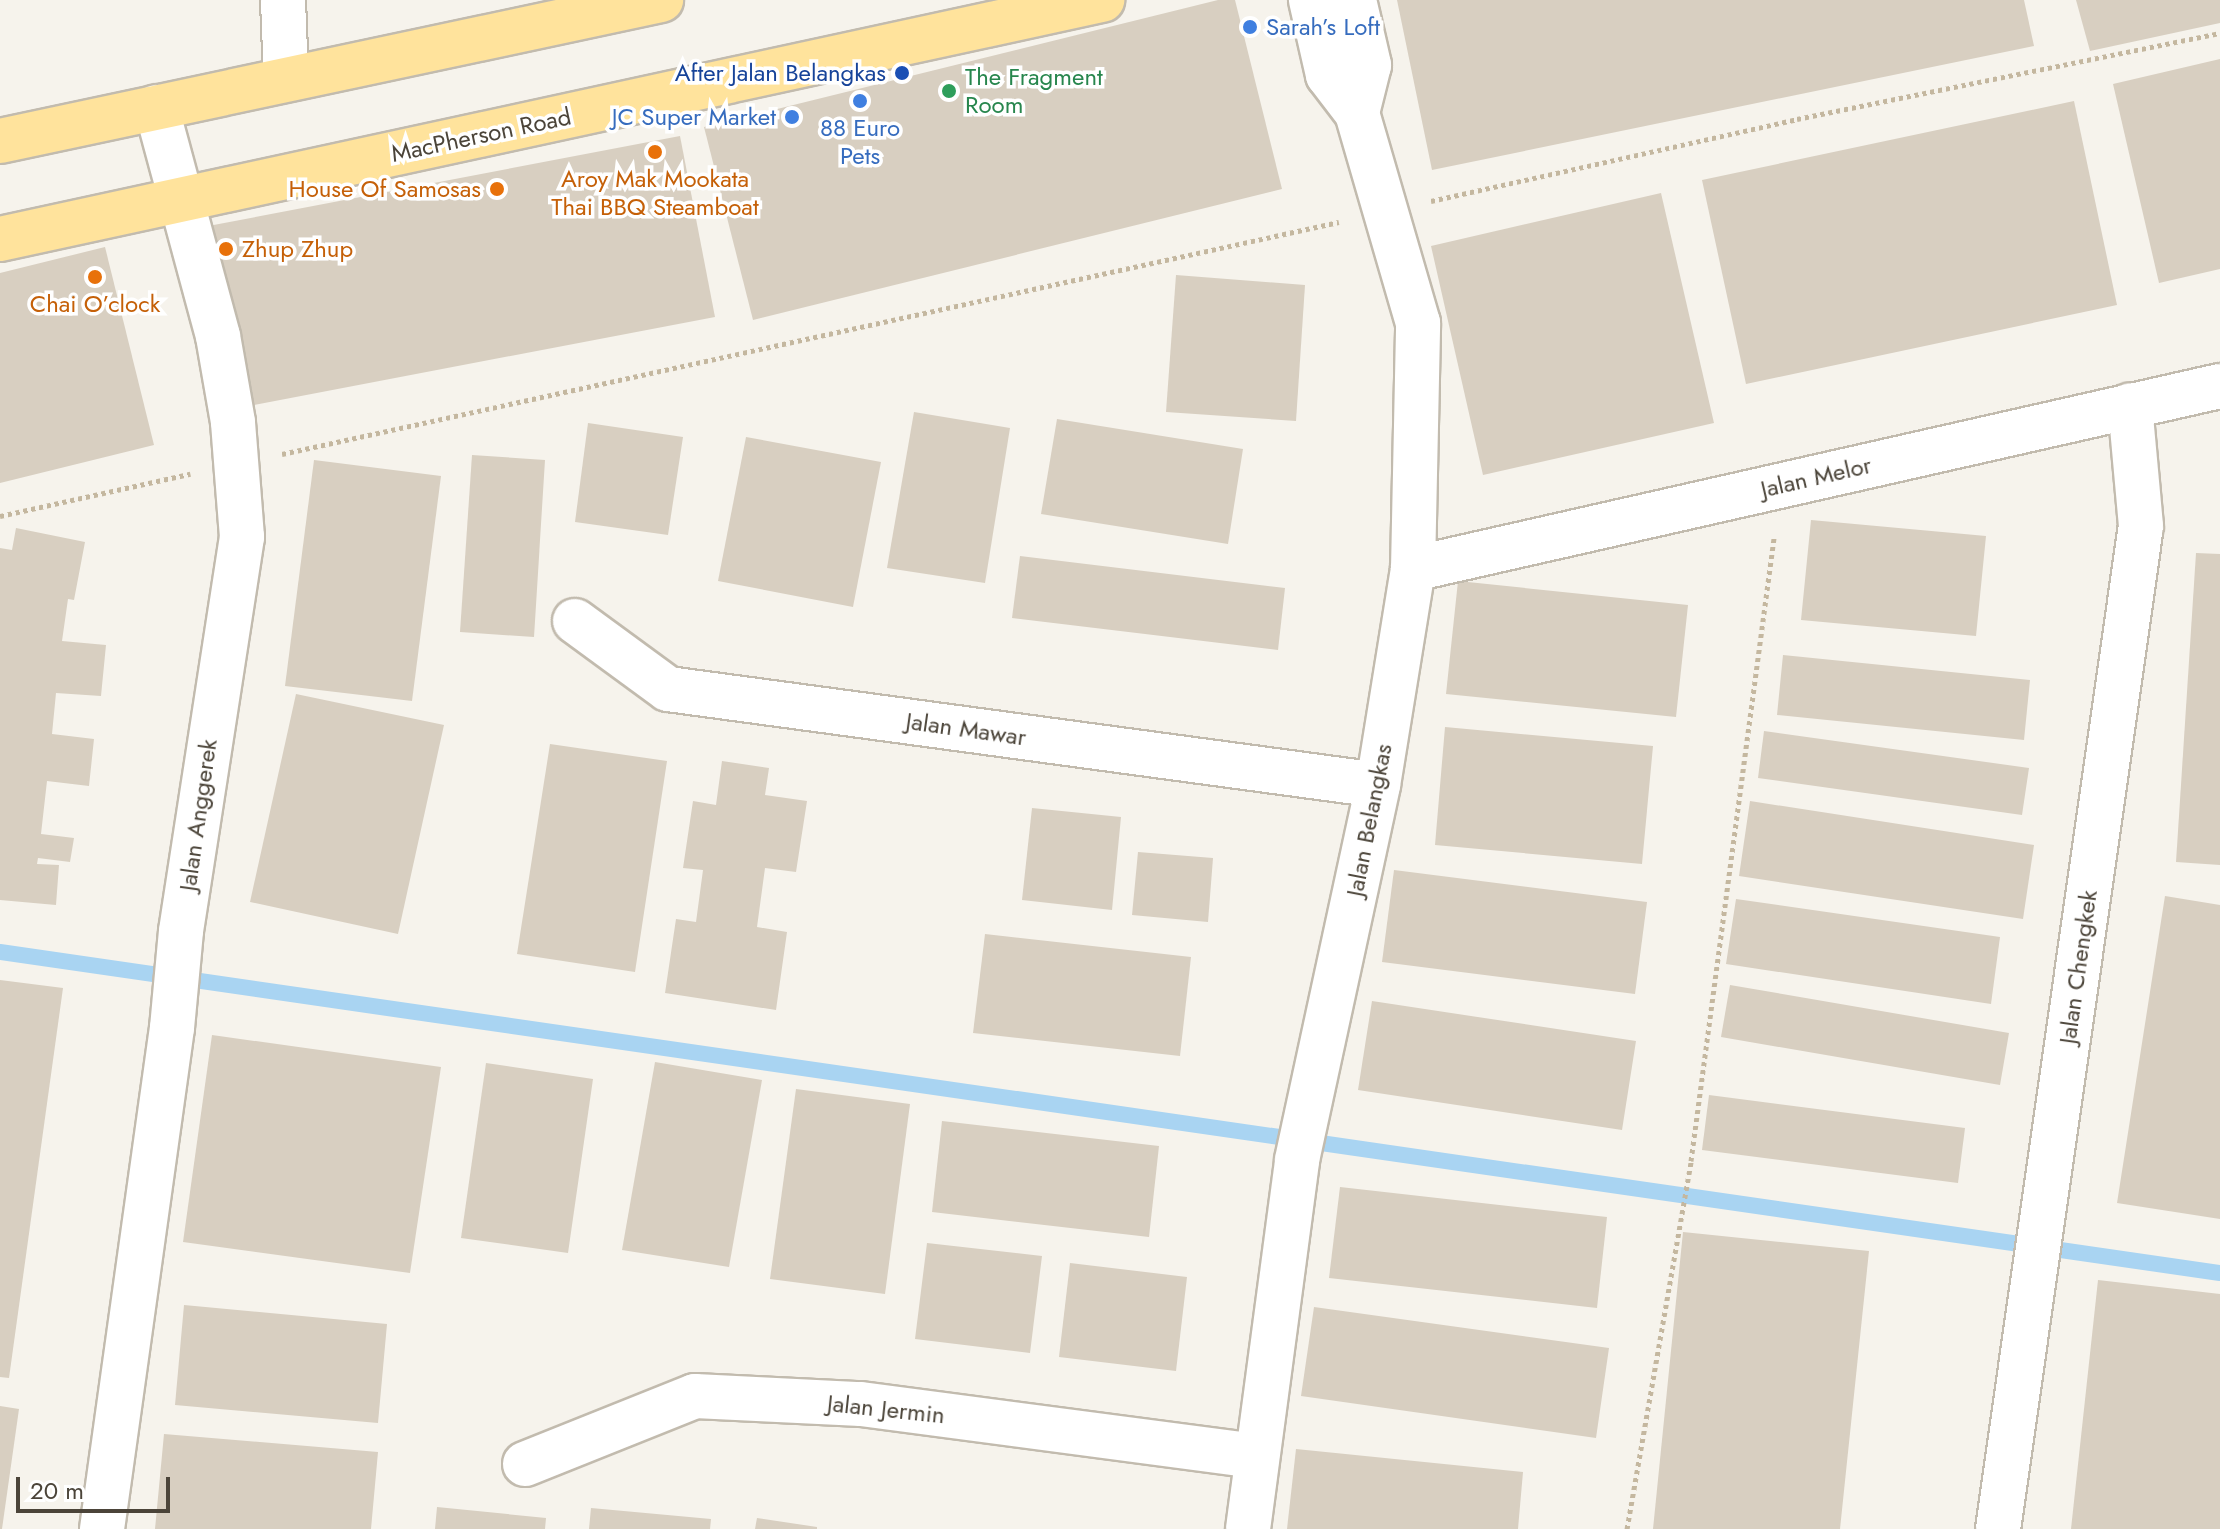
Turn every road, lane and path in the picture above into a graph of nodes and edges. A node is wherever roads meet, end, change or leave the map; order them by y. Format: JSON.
{"nodes":[{"id":1,"x":283,"y":0,"type":"edge"},
{"id":2,"x":661,"y":0,"type":"edge"},
{"id":3,"x":1102,"y":0,"type":"edge"},
{"id":4,"x":1311,"y":0,"type":"edge"},
{"id":5,"x":1354,"y":0,"type":"edge"},
{"id":6,"x":2220,"y":33,"type":"edge"},
{"id":7,"x":286,"y":78,"type":"junction"},
{"id":8,"x":156,"y":107,"type":"junction"},
{"id":9,"x":1357,"y":113,"type":"junction"},
{"id":10,"x":0,"y":141,"type":"edge"},
{"id":11,"x":181,"y":199,"type":"junction"},
{"id":12,"x":1388,"y":211,"type":"junction"},
{"id":13,"x":0,"y":239,"type":"edge"},
{"id":14,"x":2220,"y":386,"type":"edge"},
{"id":15,"x":2130,"y":405,"type":"junction"},
{"id":16,"x":234,"y":464,"type":"junction"},
{"id":17,"x":1781,"y":485,"type":"junction"},
{"id":18,"x":0,"y":516,"type":"edge"},
{"id":19,"x":1413,"y":569,"type":"junction"},
{"id":20,"x":575,"y":621,"type":"dead end"},
{"id":21,"x":1378,"y":785,"type":"junction"},
{"id":22,"x":1257,"y":1456,"type":"junction"},
{"id":23,"x":525,"y":1464,"type":"dead end"},
{"id":24,"x":102,"y":1529,"type":"edge"},
{"id":25,"x":1248,"y":1529,"type":"edge"},
{"id":26,"x":1627,"y":1529,"type":"edge"},
{"id":27,"x":1998,"y":1529,"type":"edge"}],
"edges":[{"from":1,"to":7,"type":"street"},
{"from":2,"to":7,"type":"main road"},
{"from":3,"to":11,"type":"main road","name":"MacPherson Road"},
{"from":4,"to":9,"type":"street","name":"Jalan Belangkas"},
{"from":5,"to":9,"type":"street"},
{"from":6,"to":12,"type":"path"},
{"from":7,"to":8,"type":"main road"},
{"from":8,"to":10,"type":"main road"},
{"from":8,"to":11,"type":"street","name":"Jalan Anggerek"},
{"from":9,"to":12,"type":"street","name":"Jalan Belangkas"},
{"from":11,"to":13,"type":"main road","name":"MacPherson Road"},
{"from":11,"to":16,"type":"street","name":"Jalan Anggerek"},
{"from":12,"to":16,"type":"path"},
{"from":12,"to":19,"type":"street","name":"Jalan Belangkas"},
{"from":14,"to":15,"type":"street","name":"Jalan Melor"},
{"from":15,"to":17,"type":"street","name":"Jalan Melor"},
{"from":15,"to":27,"type":"street","name":"Jalan Chengkek"},
{"from":16,"to":18,"type":"path"},
{"from":16,"to":24,"type":"street","name":"Jalan Anggerek"},
{"from":17,"to":19,"type":"street","name":"Jalan Melor"},
{"from":17,"to":26,"type":"path"},
{"from":19,"to":21,"type":"street","name":"Jalan Belangkas"},
{"from":20,"to":21,"type":"street","name":"Jalan Mawar"},
{"from":21,"to":22,"type":"street","name":"Jalan Belangkas"},
{"from":22,"to":23,"type":"street","name":"Jalan Jermin"},
{"from":22,"to":25,"type":"street","name":"Jalan Belangkas"}]}
